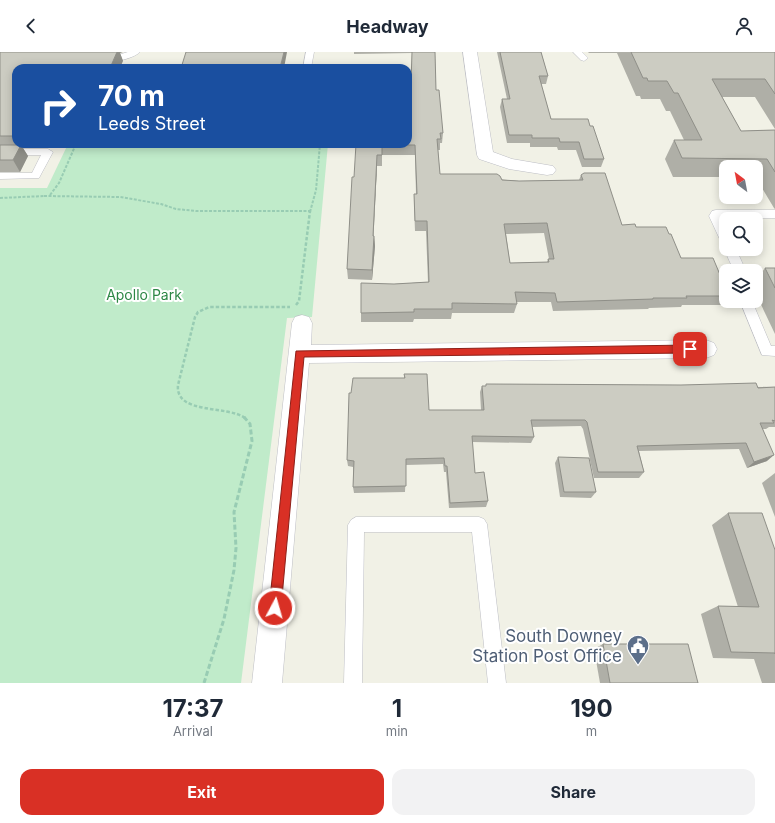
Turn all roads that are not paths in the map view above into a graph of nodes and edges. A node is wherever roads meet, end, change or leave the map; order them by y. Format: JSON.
{"nodes":[{"id":1,"x":136,"y":52,"type":"edge"},
{"id":2,"x":310,"y":52,"type":"edge"},
{"id":3,"x":470,"y":52,"type":"edge"},
{"id":4,"x":95,"y":58,"type":"edge"},
{"id":5,"x":308,"y":64,"type":"edge"},
{"id":6,"x":0,"y":152,"type":"edge"},
{"id":7,"x":546,"y":170,"type":"dead end"},
{"id":8,"x":0,"y":176,"type":"edge"},
{"id":9,"x":719,"y":214,"type":"edge"},
{"id":10,"x":763,"y":214,"type":"edge"},
{"id":11,"x":775,"y":214,"type":"edge"},
{"id":12,"x":719,"y":226,"type":"edge"},
{"id":13,"x":749,"y":308,"type":"edge"},
{"id":14,"x":302,"y":322,"type":"dead end"},
{"id":15,"x":706,"y":349,"type":"dead end"},
{"id":16,"x":775,"y":351,"type":"edge"},
{"id":17,"x":299,"y":354,"type":"junction"},
{"id":18,"x":267,"y":683,"type":"edge"},
{"id":19,"x":354,"y":683,"type":"edge"},
{"id":20,"x":497,"y":683,"type":"edge"}],
"edges":[{"from":1,"to":4,"type":"lane"},
{"from":2,"to":5,"type":"lane"},
{"from":3,"to":7,"type":"street"},
{"from":6,"to":8,"type":"lane"},
{"from":9,"to":12,"type":"lane"},
{"from":10,"to":11,"type":"lane"},
{"from":13,"to":16,"type":"lane"},
{"from":14,"to":17,"type":"street"},
{"from":15,"to":17,"type":"street"},
{"from":17,"to":18,"type":"street"},
{"from":19,"to":20,"type":"lane"}]}
